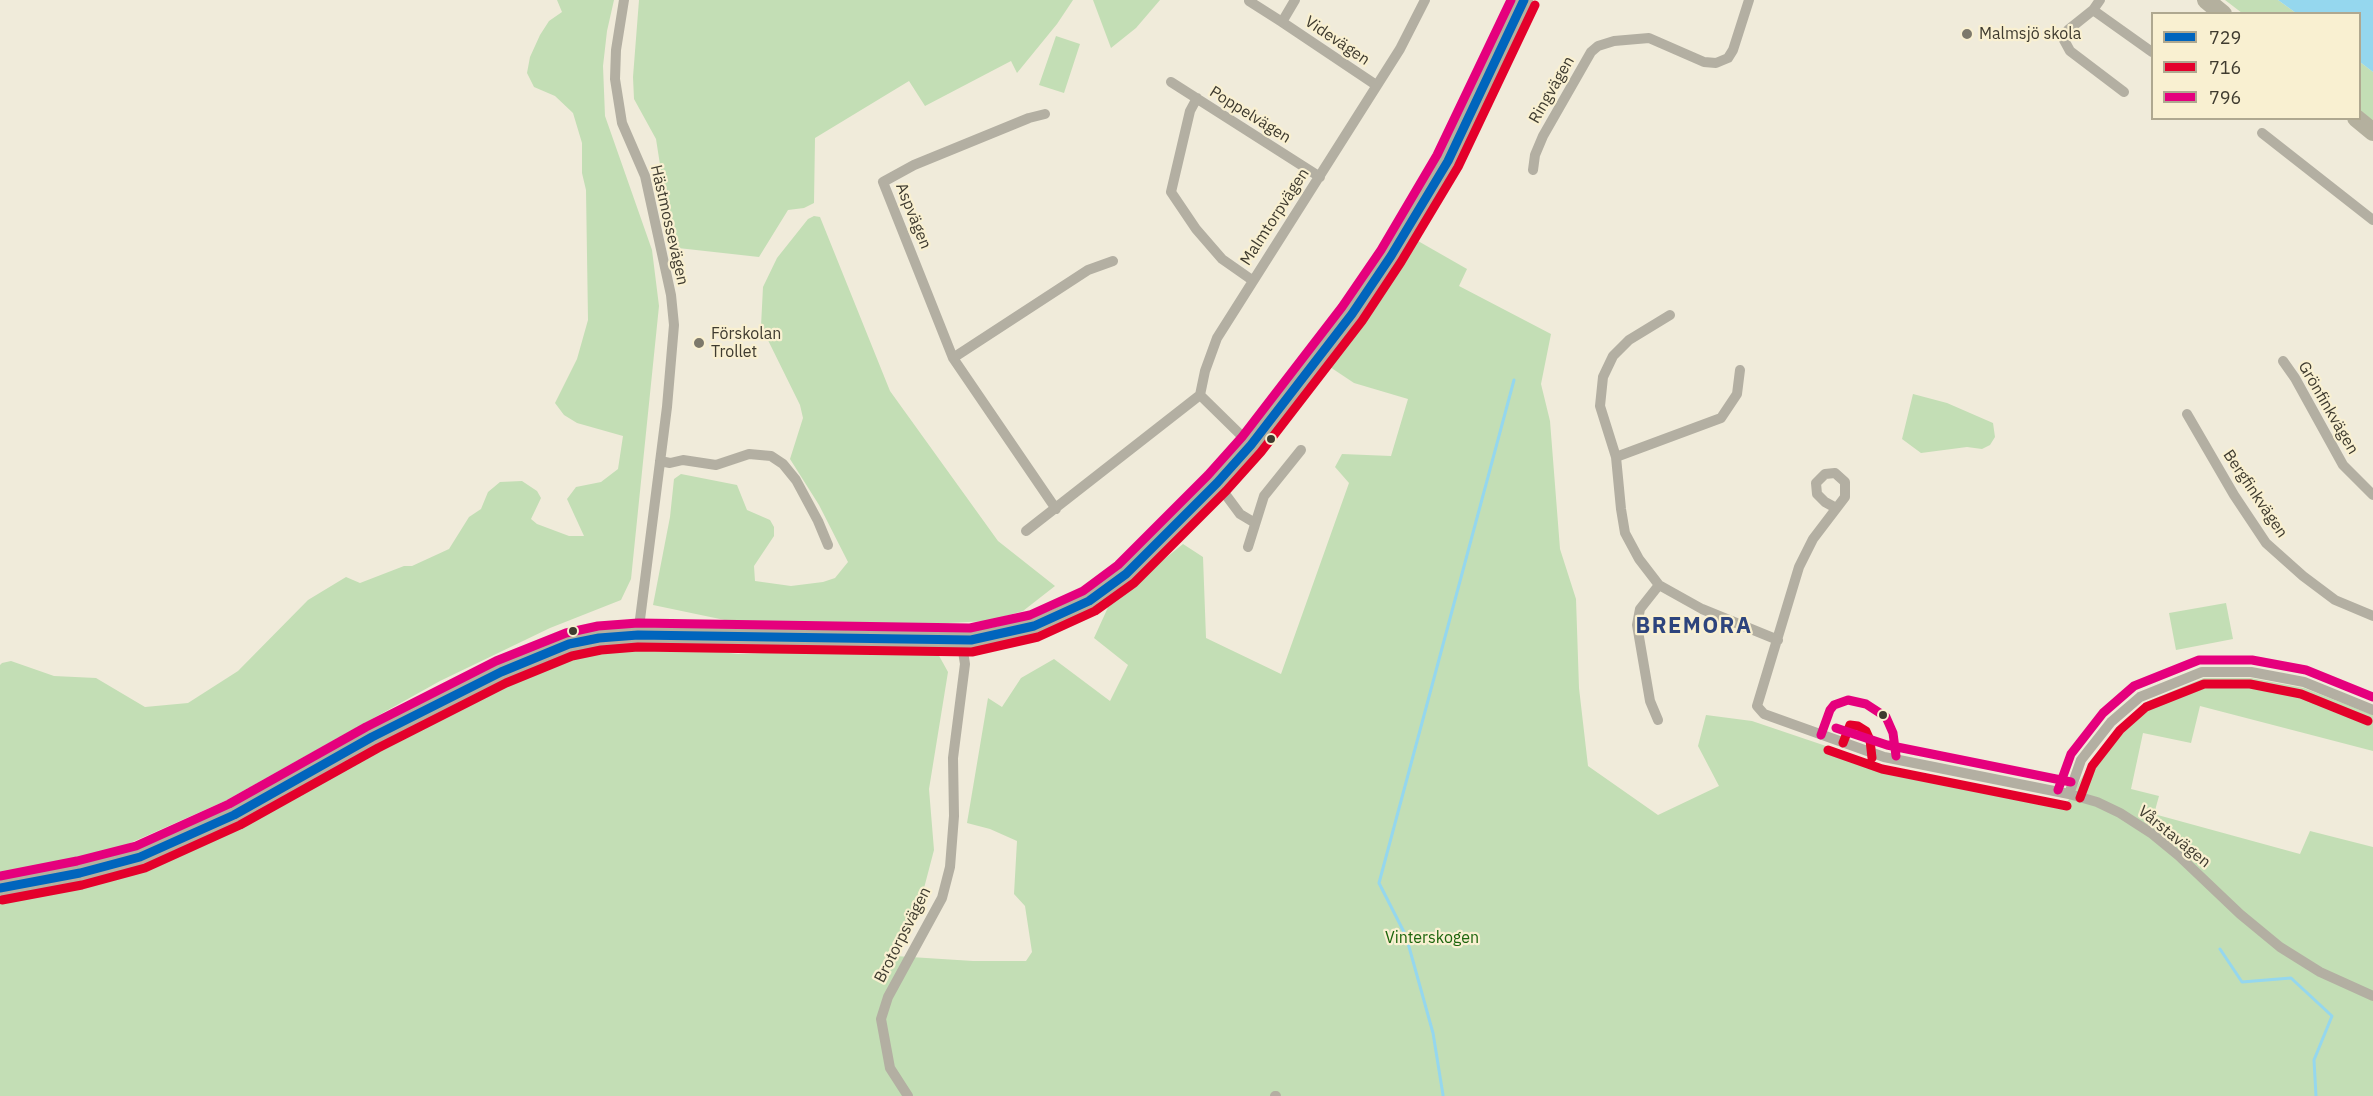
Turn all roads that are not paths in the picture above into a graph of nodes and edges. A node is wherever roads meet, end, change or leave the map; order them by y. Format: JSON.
{"nodes":[{"id":1,"x":624,"y":0,"type":"edge"},
{"id":2,"x":1295,"y":0,"type":"edge"},
{"id":3,"x":1425,"y":0,"type":"edge"},
{"id":4,"x":1524,"y":0,"type":"edge"},
{"id":5,"x":1749,"y":0,"type":"edge"},
{"id":6,"x":2100,"y":0,"type":"edge"},
{"id":7,"x":2206,"y":0,"type":"edge"},
{"id":8,"x":1249,"y":1,"type":"edge"},
{"id":9,"x":2093,"y":10,"type":"junction"},
{"id":10,"x":2221,"y":12,"type":"edge"},
{"id":11,"x":1282,"y":22,"type":"junction"},
{"id":12,"x":2151,"y":51,"type":"edge"},
{"id":13,"x":1171,"y":82,"type":"dead end"},
{"id":14,"x":1376,"y":85,"type":"junction"},
{"id":15,"x":2124,"y":92,"type":"dead end"},
{"id":16,"x":1197,"y":98,"type":"junction"},
{"id":17,"x":1045,"y":114,"type":"dead end"},
{"id":18,"x":2358,"y":120,"type":"edge"},
{"id":19,"x":2373,"y":132,"type":"edge"},
{"id":20,"x":2262,"y":133,"type":"dead end"},
{"id":21,"x":1533,"y":170,"type":"dead end"},
{"id":22,"x":1320,"y":177,"type":"junction"},
{"id":23,"x":2373,"y":220,"type":"edge"},
{"id":24,"x":1113,"y":261,"type":"dead end"},
{"id":25,"x":1252,"y":280,"type":"junction"},
{"id":26,"x":1670,"y":315,"type":"dead end"},
{"id":27,"x":953,"y":358,"type":"junction"},
{"id":28,"x":2283,"y":361,"type":"dead end"},
{"id":29,"x":1740,"y":370,"type":"dead end"},
{"id":30,"x":1200,"y":396,"type":"junction"},
{"id":31,"x":2187,"y":414,"type":"dead end"},
{"id":32,"x":1251,"y":445,"type":"junction"},
{"id":33,"x":1301,"y":450,"type":"dead end"},
{"id":34,"x":1616,"y":457,"type":"junction"},
{"id":35,"x":660,"y":461,"type":"junction"},
{"id":36,"x":1217,"y":483,"type":"junction"},
{"id":37,"x":2373,"y":495,"type":"edge"},
{"id":38,"x":1056,"y":508,"type":"junction"},
{"id":39,"x":1836,"y":508,"type":"dead end"},
{"id":40,"x":1255,"y":524,"type":"junction"},
{"id":41,"x":1026,"y":531,"type":"dead end"},
{"id":42,"x":828,"y":546,"type":"dead end"},
{"id":43,"x":1248,"y":547,"type":"dead end"},
{"id":44,"x":1659,"y":585,"type":"junction"},
{"id":45,"x":2373,"y":616,"type":"edge"},
{"id":46,"x":638,"y":635,"type":"junction"},
{"id":47,"x":961,"y":639,"type":"junction"},
{"id":48,"x":1778,"y":640,"type":"junction"},
{"id":49,"x":2373,"y":710,"type":"edge"},
{"id":50,"x":1658,"y":720,"type":"dead end"},
{"id":51,"x":2069,"y":794,"type":"junction"},
{"id":52,"x":0,"y":888,"type":"edge"},
{"id":53,"x":2373,"y":996,"type":"edge"},
{"id":54,"x":908,"y":1096,"type":"edge"}],
"edges":[{"from":1,"to":35,"type":"street","name":"Hästmossevägen"},
{"from":2,"to":11,"type":"street","name":"Videvägen"},
{"from":3,"to":14,"type":"street","name":"Malmtorpvägen"},
{"from":4,"to":32,"type":"main road"},
{"from":5,"to":21,"type":"street","name":"Ringvägen"},
{"from":6,"to":9,"type":"street"},
{"from":7,"to":10,"type":"main road"},
{"from":8,"to":11,"type":"street","name":"Videvägen"},
{"from":9,"to":12,"type":"street"},
{"from":9,"to":15,"type":"street"},
{"from":11,"to":14,"type":"street","name":"Videvägen"},
{"from":13,"to":16,"type":"street"},
{"from":14,"to":22,"type":"street","name":"Malmtorpvägen"},
{"from":16,"to":22,"type":"street","name":"Poppelvägen"},
{"from":16,"to":25,"type":"street","name":"Poppelvägen"},
{"from":17,"to":27,"type":"street","name":"Aspvägen"},
{"from":18,"to":19,"type":"main road"},
{"from":20,"to":23,"type":"street"},
{"from":22,"to":25,"type":"street","name":"Malmtorpvägen"},
{"from":24,"to":27,"type":"street"},
{"from":25,"to":30,"type":"street","name":"Malmtorpvägen"},
{"from":26,"to":34,"type":"street"},
{"from":27,"to":38,"type":"street","name":"Aspvägen"},
{"from":28,"to":37,"type":"street","name":"Grönfinkvägen"},
{"from":29,"to":34,"type":"street"},
{"from":30,"to":32,"type":"street"},
{"from":30,"to":38,"type":"street"},
{"from":31,"to":45,"type":"street","name":"Bergfinkvägen"},
{"from":32,"to":36,"type":"main road"},
{"from":33,"to":40,"type":"street"},
{"from":34,"to":44,"type":"street"},
{"from":35,"to":42,"type":"street"},
{"from":35,"to":46,"type":"street","name":"Hästmossevägen"},
{"from":36,"to":40,"type":"street"},
{"from":36,"to":47,"type":"main road"},
{"from":38,"to":41,"type":"street"},
{"from":39,"to":48,"type":"street","name":"Vårstavägen"},
{"from":40,"to":43,"type":"street"},
{"from":44,"to":48,"type":"street"},
{"from":44,"to":50,"type":"street"},
{"from":46,"to":47,"type":"main road"},
{"from":46,"to":52,"type":"main road"},
{"from":47,"to":54,"type":"street","name":"Brotorpsvägen"},
{"from":48,"to":51,"type":"street","name":"Vårstavägen"},
{"from":49,"to":51,"type":"street"},
{"from":51,"to":53,"type":"street","name":"Vårstavägen"}]}
